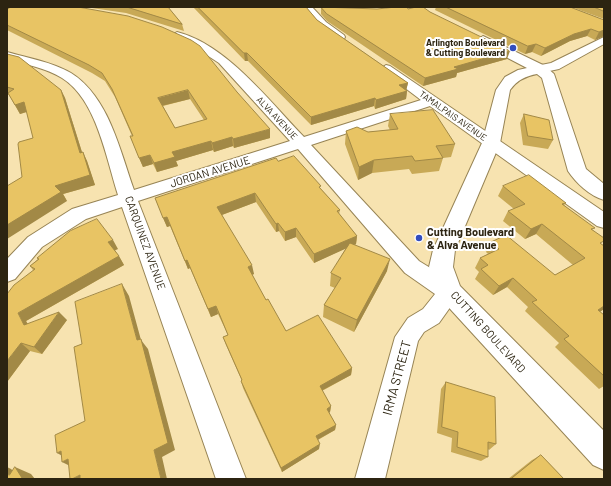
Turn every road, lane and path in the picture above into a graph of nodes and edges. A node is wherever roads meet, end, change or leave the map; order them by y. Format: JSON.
{"nodes":[{"id":1,"x":308,"y":9,"type":"edge"},
{"id":2,"x":161,"y":28,"type":"edge"},
{"id":3,"x":468,"y":33,"type":"edge"},
{"id":4,"x":604,"y":40,"type":"edge"},
{"id":5,"x":354,"y":46,"type":"edge"},
{"id":6,"x":7,"y":56,"type":"edge"},
{"id":7,"x":373,"y":60,"type":"edge"},
{"id":8,"x":540,"y":69,"type":"junction"},
{"id":9,"x":431,"y":101,"type":"junction"},
{"id":10,"x":301,"y":143,"type":"junction"},
{"id":11,"x":491,"y":143,"type":"junction"},
{"id":12,"x":604,"y":193,"type":"edge"},
{"id":13,"x":128,"y":198,"type":"junction"},
{"id":14,"x":604,"y":221,"type":"edge"},
{"id":15,"x":7,"y":274,"type":"edge"},
{"id":16,"x":450,"y":292,"type":"junction"},
{"id":17,"x":604,"y":454,"type":"edge"},
{"id":18,"x":231,"y":479,"type":"edge"},
{"id":19,"x":370,"y":479,"type":"edge"}],
"edges":[{"from":1,"to":5,"type":"street"},
{"from":2,"to":10,"type":"street","name":"ALVA AVENUE"},
{"from":3,"to":8,"type":"street"},
{"from":4,"to":8,"type":"street","name":"CUTTING BOULEVARD"},
{"from":6,"to":13,"type":"street","name":"CARQUINEZ AVENUE"},
{"from":7,"to":9,"type":"street","name":"TAMALPAIS AVENUE"},
{"from":8,"to":11,"type":"street","name":"CUTTING BOULEVARD"},
{"from":8,"to":12,"type":"street"},
{"from":9,"to":10,"type":"street","name":"JORDAN AVENUE"},
{"from":9,"to":11,"type":"street","name":"TAMALPAIS AVENUE"},
{"from":10,"to":13,"type":"street","name":"JORDAN AVENUE"},
{"from":10,"to":16,"type":"street","name":"ALVA AVENUE"},
{"from":11,"to":14,"type":"street","name":"TAMALPAIS AVENUE"},
{"from":11,"to":16,"type":"street","name":"CUTTING BOULEVARD"},
{"from":13,"to":15,"type":"street","name":"JORDAN AVENUE"},
{"from":13,"to":18,"type":"street","name":"CARQUINEZ AVENUE"},
{"from":16,"to":17,"type":"street","name":"CUTTING BOULEVARD"},
{"from":16,"to":19,"type":"street","name":"IRMA STREET"}]}
